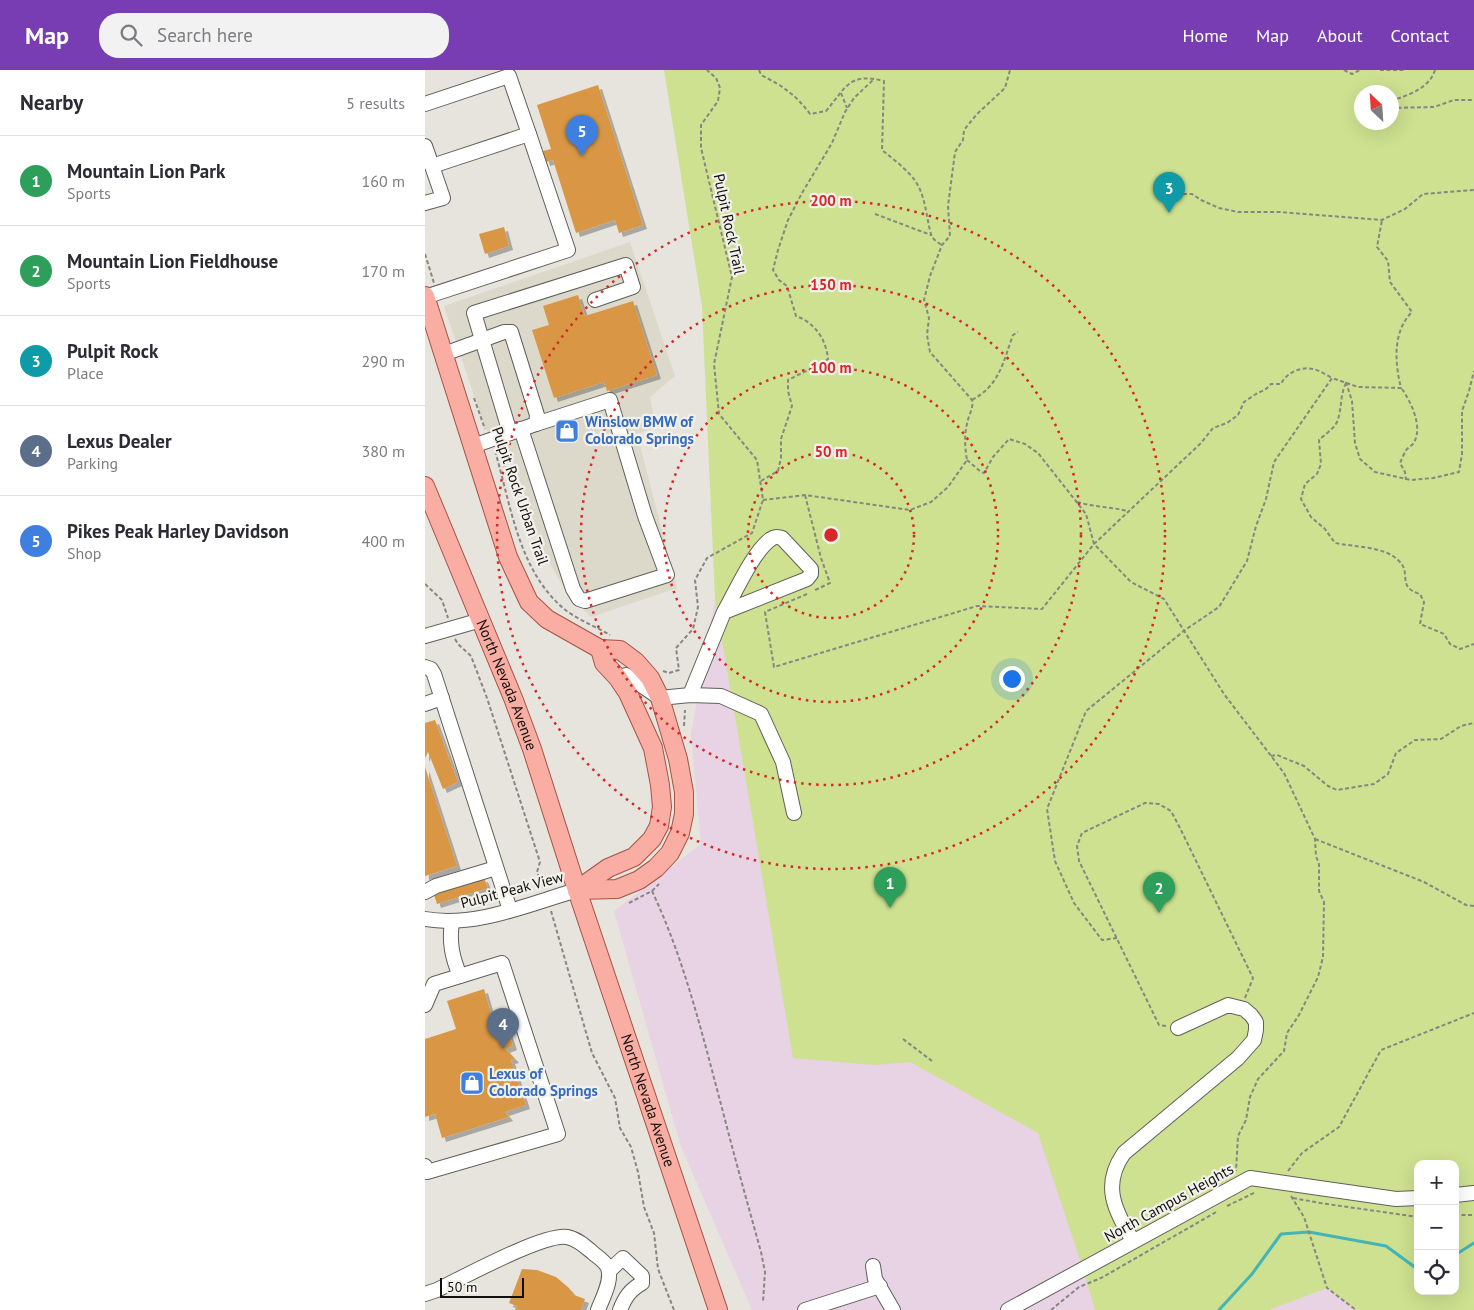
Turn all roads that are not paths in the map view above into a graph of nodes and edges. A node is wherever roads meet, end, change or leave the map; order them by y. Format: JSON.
{"nodes":[{"id":1,"x":425,"y":104,"type":"edge"},
{"id":2,"x":529,"y":134,"type":"junction"},
{"id":3,"x":425,"y":146,"type":"edge"},
{"id":4,"x":432,"y":166,"type":"junction"},
{"id":5,"x":425,"y":203,"type":"edge"},
{"id":6,"x":429,"y":295,"type":"edge"},
{"id":7,"x":595,"y":300,"type":"dead end"},
{"id":8,"x":482,"y":340,"type":"junction"},
{"id":9,"x":443,"y":354,"type":"junction"},
{"id":10,"x":536,"y":424,"type":"junction"},
{"id":11,"x":516,"y":431,"type":"junction"},
{"id":12,"x":473,"y":446,"type":"junction"},
{"id":13,"x":425,"y":486,"type":"edge"},
{"id":14,"x":724,"y":612,"type":"junction"},
{"id":15,"x":481,"y":620,"type":"junction"},
{"id":16,"x":425,"y":636,"type":"edge"},
{"id":17,"x":600,"y":649,"type":"junction"},
{"id":18,"x":425,"y":667,"type":"edge"},
{"id":19,"x":618,"y":678,"type":"junction"},
{"id":20,"x":690,"y":695,"type":"junction"},
{"id":21,"x":442,"y":698,"type":"junction"},
{"id":22,"x":660,"y":698,"type":"junction"},
{"id":23,"x":425,"y":704,"type":"edge"},
{"id":24,"x":794,"y":813,"type":"dead end"},
{"id":25,"x":496,"y":868,"type":"junction"},
{"id":26,"x":577,"y":890,"type":"junction"},
{"id":27,"x":425,"y":892,"type":"edge"},
{"id":28,"x":510,"y":910,"type":"junction"},
{"id":29,"x":425,"y":919,"type":"edge"},
{"id":30,"x":452,"y":922,"type":"junction"},
{"id":31,"x":460,"y":976,"type":"junction"},
{"id":32,"x":425,"y":1005,"type":"edge"},
{"id":33,"x":1178,"y":1028,"type":"road end"},
{"id":34,"x":425,"y":1166,"type":"edge"},
{"id":35,"x":1474,"y":1193,"type":"edge"},
{"id":36,"x":1459,"y":1195,"type":"edge"},
{"id":37,"x":1414,"y":1198,"type":"edge"},
{"id":38,"x":1133,"y":1241,"type":"junction"},
{"id":39,"x":873,"y":1266,"type":"dead end"},
{"id":40,"x":609,"y":1271,"type":"junction"},
{"id":41,"x":880,"y":1286,"type":"junction"},
{"id":42,"x":425,"y":1294,"type":"edge"},
{"id":43,"x":598,"y":1310,"type":"edge"},
{"id":44,"x":620,"y":1310,"type":"edge"},
{"id":45,"x":718,"y":1310,"type":"edge"},
{"id":46,"x":805,"y":1310,"type":"edge"},
{"id":47,"x":893,"y":1310,"type":"edge"},
{"id":48,"x":1008,"y":1310,"type":"edge"}],
"edges":[{"from":1,"to":2,"type":"street"},
{"from":2,"to":4,"type":"street"},
{"from":2,"to":6,"type":"street"},
{"from":3,"to":4,"type":"street"},
{"from":4,"to":5,"type":"street"},
{"from":6,"to":9,"type":"main road"},
{"from":7,"to":8,"type":"street"},
{"from":8,"to":9,"type":"street"},
{"from":8,"to":10,"type":"street"},
{"from":8,"to":11,"type":"street"},
{"from":9,"to":12,"type":"main road"},
{"from":10,"to":11,"type":"street"},
{"from":10,"to":11,"type":"street"},
{"from":11,"to":12,"type":"street"},
{"from":12,"to":17,"type":"main road"},
{"from":13,"to":15,"type":"main road","name":"North Nevada Avenue"},
{"from":14,"to":14,"type":"street"},
{"from":14,"to":20,"type":"street"},
{"from":15,"to":16,"type":"street"},
{"from":15,"to":26,"type":"main road","name":"North Nevada Avenue"},
{"from":17,"to":19,"type":"main road"},
{"from":17,"to":22,"type":"main road"},
{"from":18,"to":21,"type":"street"},
{"from":19,"to":22,"type":"street"},
{"from":19,"to":26,"type":"main road"},
{"from":20,"to":22,"type":"street"},
{"from":20,"to":24,"type":"street"},
{"from":21,"to":23,"type":"street"},
{"from":21,"to":25,"type":"street"},
{"from":22,"to":26,"type":"main road"},
{"from":25,"to":27,"type":"street"},
{"from":25,"to":28,"type":"street"},
{"from":26,"to":28,"type":"street","name":"Pulpit Peak View"},
{"from":26,"to":45,"type":"main road","name":"North Nevada Avenue"},
{"from":28,"to":30,"type":"street","name":"Pulpit Peak View"},
{"from":29,"to":30,"type":"street","name":"Pulpit Peak View"},
{"from":30,"to":31,"type":"street"},
{"from":31,"to":32,"type":"street"},
{"from":31,"to":34,"type":"street"},
{"from":33,"to":38,"type":"street"},
{"from":35,"to":36,"type":"street"},
{"from":37,"to":38,"type":"street","name":"North Campus Heights"},
{"from":38,"to":48,"type":"street","name":"North Campus Heights"},
{"from":39,"to":41,"type":"street"},
{"from":40,"to":42,"type":"street"},
{"from":40,"to":43,"type":"street"},
{"from":40,"to":44,"type":"street"},
{"from":41,"to":46,"type":"street"},
{"from":41,"to":47,"type":"street"}]}
